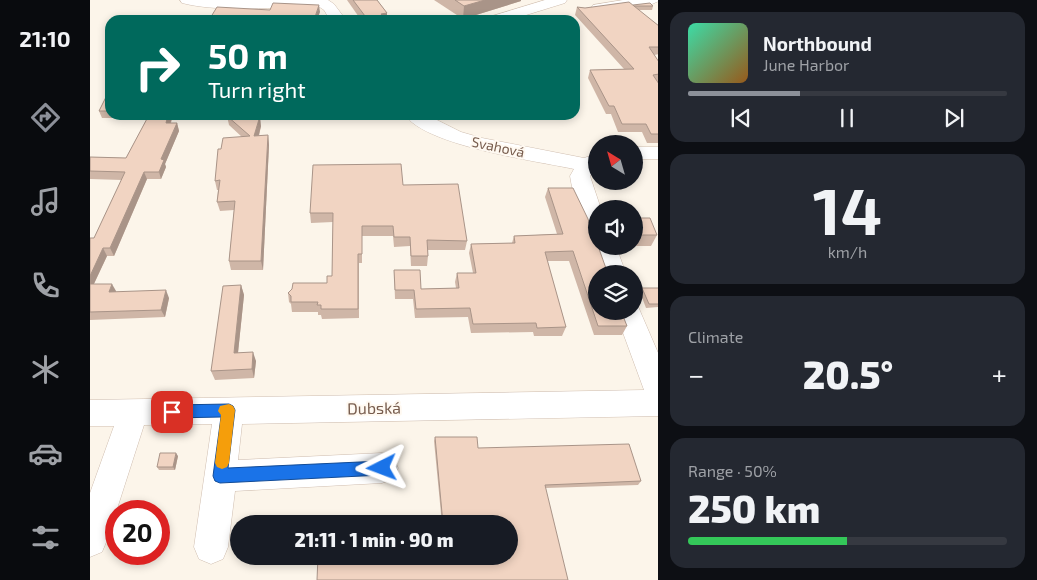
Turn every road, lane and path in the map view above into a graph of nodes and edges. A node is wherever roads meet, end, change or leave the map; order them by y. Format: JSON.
{"nodes":[{"id":1,"x":187,"y":0,"type":"edge"},
{"id":2,"x":560,"y":0,"type":"edge"},
{"id":3,"x":652,"y":0,"type":"edge"},
{"id":4,"x":583,"y":10,"type":"edge"},
{"id":5,"x":335,"y":15,"type":"edge"},
{"id":6,"x":510,"y":15,"type":"edge"},
{"id":7,"x":421,"y":120,"type":"edge"},
{"id":8,"x":643,"y":153,"type":"edge"},
{"id":9,"x":658,"y":153,"type":"edge"},
{"id":10,"x":588,"y":161,"type":"edge"},
{"id":11,"x":588,"y":167,"type":"edge"},
{"id":12,"x":588,"y":204,"type":"edge"},
{"id":13,"x":631,"y":320,"type":"edge"},
{"id":14,"x":658,"y":393,"type":"edge"},
{"id":15,"x":658,"y":403,"type":"edge"},
{"id":16,"x":229,"y":410,"type":"junction"},
{"id":17,"x":134,"y":412,"type":"junction"},
{"id":18,"x":90,"y":413,"type":"edge"},
{"id":19,"x":382,"y":468,"type":"dead end"},
{"id":20,"x":220,"y":476,"type":"junction"},
{"id":21,"x":90,"y":540,"type":"edge"},
{"id":22,"x":211,"y":547,"type":"dead end"}],
"edges":[{"from":1,"to":5,"type":"street"},
{"from":2,"to":6,"type":"street"},
{"from":3,"to":4,"type":"street"},
{"from":7,"to":10,"type":"street","name":"Svahová"},
{"from":8,"to":9,"type":"street"},
{"from":11,"to":12,"type":"street","name":"Svahová"},
{"from":13,"to":14,"type":"street"},
{"from":15,"to":16,"type":"street","name":"Dubská"},
{"from":16,"to":17,"type":"street","name":"Dubská"},
{"from":16,"to":20,"type":"street"},
{"from":17,"to":18,"type":"street","name":"Dubská"},
{"from":17,"to":21,"type":"street"},
{"from":19,"to":20,"type":"street"},
{"from":20,"to":22,"type":"street"}]}
